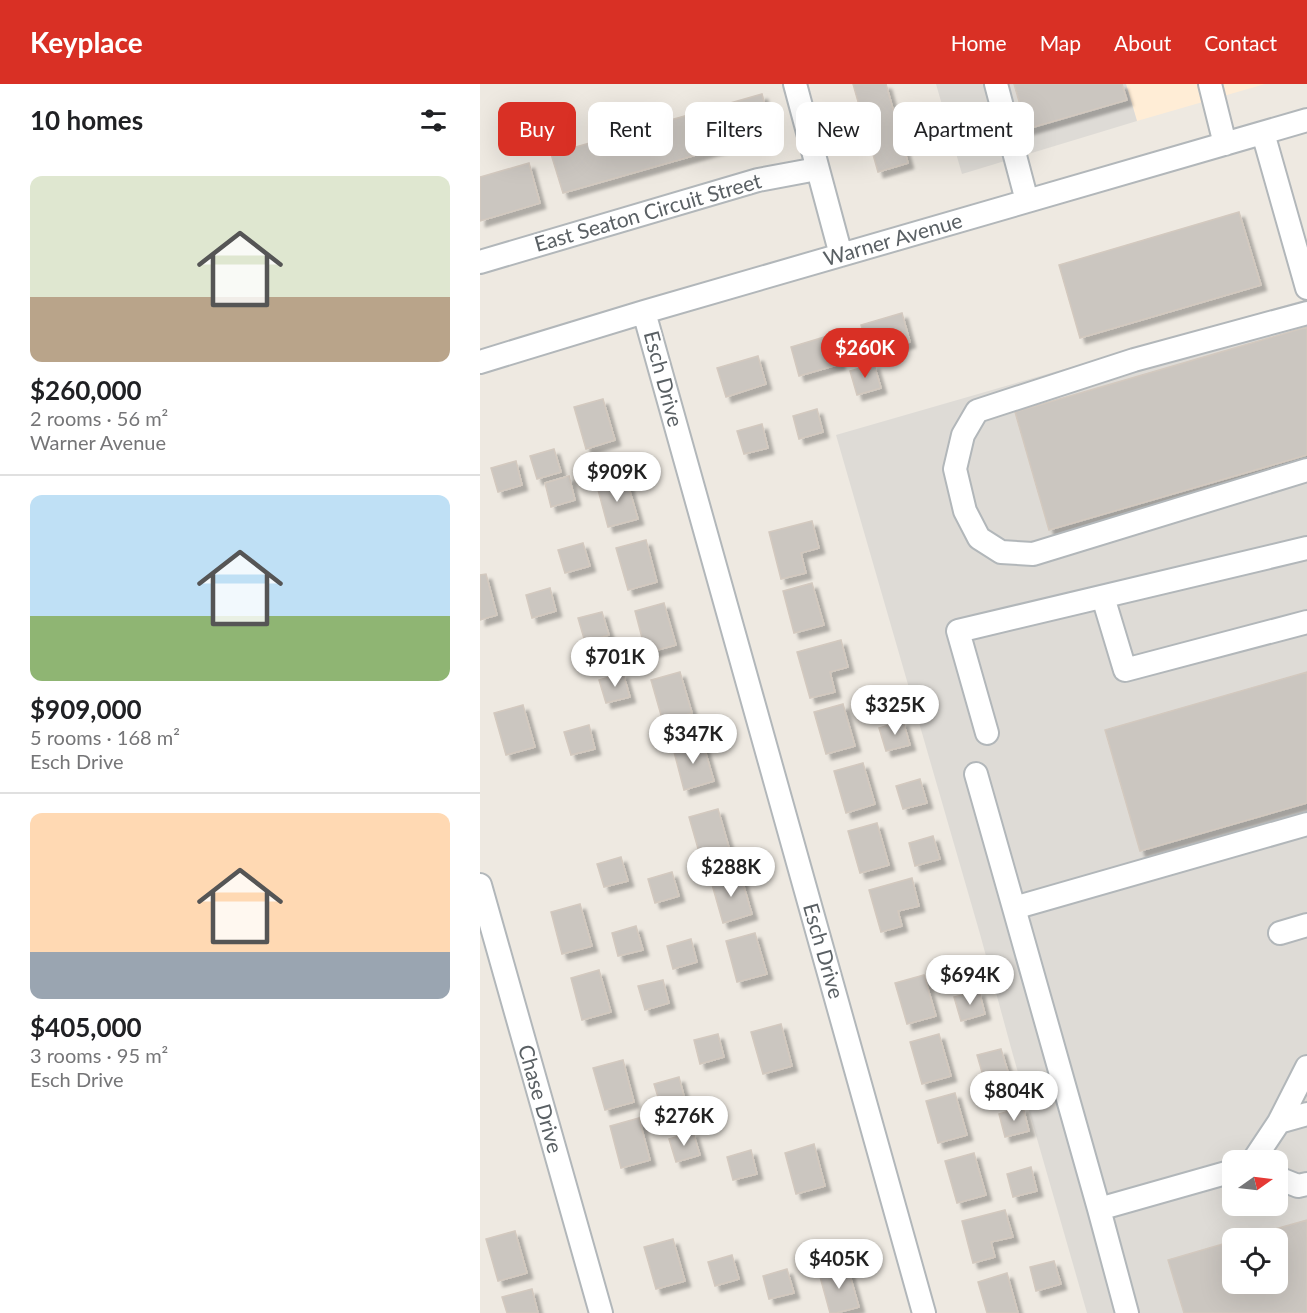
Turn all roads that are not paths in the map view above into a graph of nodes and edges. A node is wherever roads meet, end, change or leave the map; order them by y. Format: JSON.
{"nodes":[{"id":1,"x":795,"y":84,"type":"edge"},
{"id":2,"x":996,"y":84,"type":"edge"},
{"id":3,"x":1210,"y":84,"type":"edge"},
{"id":4,"x":1307,"y":120,"type":"edge"},
{"id":5,"x":1263,"y":133,"type":"junction"},
{"id":6,"x":1225,"y":144,"type":"junction"},
{"id":7,"x":817,"y":169,"type":"junction"},
{"id":8,"x":1027,"y":201,"type":"junction"},
{"id":9,"x":841,"y":255,"type":"junction"},
{"id":10,"x":480,"y":262,"type":"edge"},
{"id":11,"x":1307,"y":288,"type":"edge"},
{"id":12,"x":644,"y":312,"type":"junction"},
{"id":13,"x":1307,"y":313,"type":"edge"},
{"id":14,"x":480,"y":362,"type":"edge"},
{"id":15,"x":1307,"y":470,"type":"edge"},
{"id":16,"x":1307,"y":548,"type":"edge"},
{"id":17,"x":1102,"y":597,"type":"junction"},
{"id":18,"x":1307,"y":622,"type":"edge"},
{"id":19,"x":987,"y":733,"type":"dead end"},
{"id":20,"x":976,"y":774,"type":"dead end"},
{"id":21,"x":1307,"y":824,"type":"edge"},
{"id":22,"x":480,"y":885,"type":"edge"},
{"id":23,"x":1014,"y":908,"type":"junction"},
{"id":24,"x":1307,"y":925,"type":"edge"},
{"id":25,"x":1280,"y":933,"type":"dead end"},
{"id":26,"x":1307,"y":1067,"type":"edge"},
{"id":27,"x":1307,"y":1114,"type":"edge"},
{"id":28,"x":1279,"y":1122,"type":"junction"},
{"id":29,"x":1260,"y":1150,"type":"edge"},
{"id":30,"x":1222,"y":1174,"type":"edge"},
{"id":31,"x":1288,"y":1182,"type":"edge"},
{"id":32,"x":1307,"y":1184,"type":"edge"},
{"id":33,"x":1099,"y":1209,"type":"junction"},
{"id":34,"x":601,"y":1313,"type":"edge"},
{"id":35,"x":924,"y":1313,"type":"edge"},
{"id":36,"x":1127,"y":1313,"type":"edge"}],
"edges":[{"from":1,"to":7,"type":"street"},
{"from":2,"to":8,"type":"street"},
{"from":3,"to":6,"type":"street"},
{"from":4,"to":5,"type":"street","name":"Warner Avenue"},
{"from":5,"to":6,"type":"street","name":"Warner Avenue"},
{"from":5,"to":11,"type":"street"},
{"from":6,"to":8,"type":"street","name":"Warner Avenue"},
{"from":7,"to":9,"type":"street"},
{"from":7,"to":10,"type":"street","name":"East Seaton Circuit Street"},
{"from":8,"to":9,"type":"street","name":"Warner Avenue"},
{"from":9,"to":12,"type":"street","name":"Warner Avenue"},
{"from":12,"to":14,"type":"street","name":"Warner Avenue"},
{"from":12,"to":35,"type":"street","name":"Esch Drive"},
{"from":13,"to":15,"type":"street"},
{"from":16,"to":17,"type":"street"},
{"from":17,"to":18,"type":"street"},
{"from":17,"to":19,"type":"street"},
{"from":20,"to":23,"type":"street"},
{"from":21,"to":23,"type":"street"},
{"from":22,"to":34,"type":"street","name":"Chase Drive"},
{"from":23,"to":33,"type":"street"},
{"from":24,"to":25,"type":"street"},
{"from":26,"to":28,"type":"street"},
{"from":27,"to":28,"type":"street"},
{"from":28,"to":29,"type":"street"},
{"from":30,"to":33,"type":"street"},
{"from":31,"to":32,"type":"street"},
{"from":33,"to":36,"type":"street"}]}
